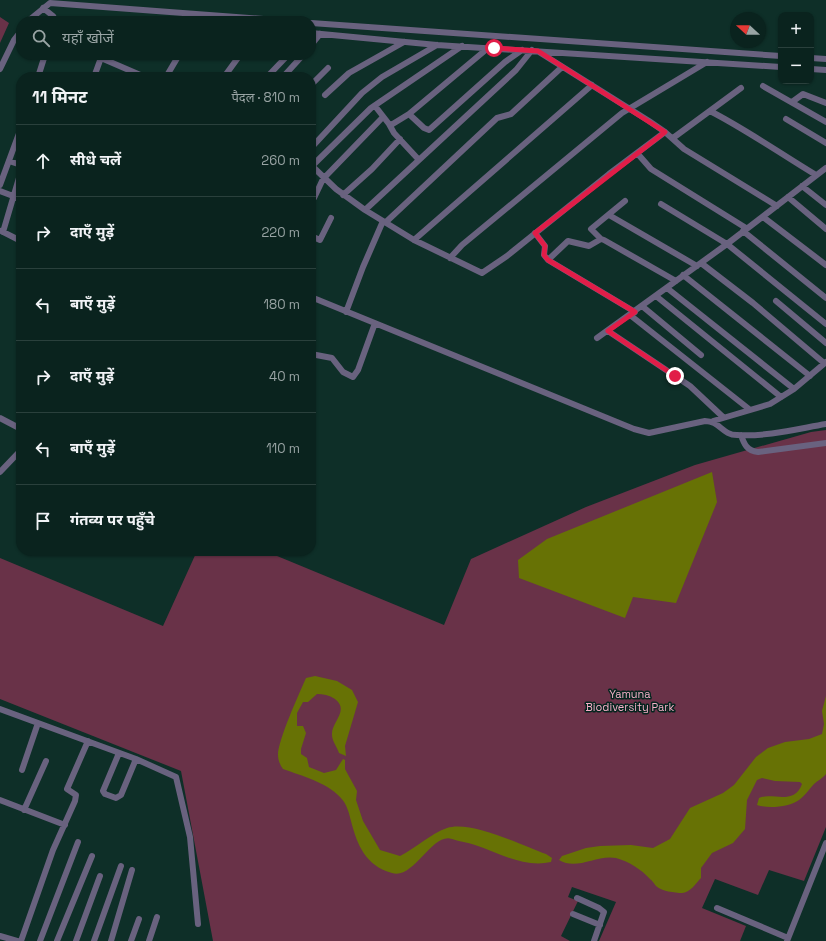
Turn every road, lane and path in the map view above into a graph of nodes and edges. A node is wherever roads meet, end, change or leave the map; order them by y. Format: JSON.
{"nodes":[{"id":1,"x":43,"y":8,"type":"junction"},
{"id":2,"x":34,"y":16,"type":"edge"},
{"id":3,"x":53,"y":16,"type":"edge"},
{"id":4,"x":212,"y":16,"type":"edge"},
{"id":5,"x":316,"y":23,"type":"edge"},
{"id":6,"x":316,"y":34,"type":"edge"},
{"id":7,"x":320,"y":34,"type":"junction"},
{"id":8,"x":16,"y":37,"type":"edge"},
{"id":9,"x":316,"y":39,"type":"edge"},
{"id":10,"x":404,"y":42,"type":"junction"},
{"id":11,"x":437,"y":44,"type":"junction"},
{"id":12,"x":462,"y":46,"type":"junction"},
{"id":13,"x":488,"y":48,"type":"junction"},
{"id":14,"x":522,"y":50,"type":"junction"},
{"id":15,"x":535,"y":50,"type":"junction"},
{"id":16,"x":778,"y":56,"type":"edge"},
{"id":17,"x":814,"y":58,"type":"edge"},
{"id":18,"x":826,"y":59,"type":"edge"},
{"id":19,"x":43,"y":60,"type":"edge"},
{"id":20,"x":101,"y":60,"type":"edge"},
{"id":21,"x":108,"y":60,"type":"edge"},
{"id":22,"x":176,"y":60,"type":"edge"},
{"id":23,"x":236,"y":60,"type":"edge"},
{"id":24,"x":283,"y":60,"type":"edge"},
{"id":25,"x":298,"y":60,"type":"edge"},
{"id":26,"x":707,"y":62,"type":"junction"},
{"id":27,"x":562,"y":67,"type":"junction"},
{"id":28,"x":778,"y":67,"type":"edge"},
{"id":29,"x":328,"y":68,"type":"dead end"},
{"id":30,"x":0,"y":69,"type":"edge"},
{"id":31,"x":814,"y":69,"type":"edge"},
{"id":32,"x":826,"y":70,"type":"edge"},
{"id":33,"x":40,"y":72,"type":"edge"},
{"id":34,"x":96,"y":72,"type":"edge"},
{"id":35,"x":134,"y":72,"type":"edge"},
{"id":36,"x":169,"y":72,"type":"edge"},
{"id":37,"x":228,"y":72,"type":"edge"},
{"id":38,"x":272,"y":72,"type":"edge"},
{"id":39,"x":287,"y":72,"type":"edge"},
{"id":40,"x":316,"y":80,"type":"edge"},
{"id":41,"x":592,"y":85,"type":"junction"},
{"id":42,"x":763,"y":86,"type":"dead end"},
{"id":43,"x":741,"y":88,"type":"dead end"},
{"id":44,"x":325,"y":95,"type":"dead end"},
{"id":45,"x":792,"y":102,"type":"junction"},
{"id":46,"x":826,"y":103,"type":"edge"},
{"id":47,"x":375,"y":106,"type":"junction"},
{"id":48,"x":630,"y":109,"type":"junction"},
{"id":49,"x":710,"y":111,"type":"junction"},
{"id":50,"x":409,"y":114,"type":"junction"},
{"id":51,"x":383,"y":117,"type":"junction"},
{"id":52,"x":786,"y":118,"type":"dead end"},
{"id":53,"x":826,"y":122,"type":"edge"},
{"id":54,"x":389,"y":124,"type":"junction"},
{"id":55,"x":665,"y":132,"type":"junction"},
{"id":56,"x":672,"y":138,"type":"junction"},
{"id":57,"x":400,"y":139,"type":"junction"},
{"id":58,"x":16,"y":142,"type":"edge"},
{"id":59,"x":316,"y":143,"type":"edge"},
{"id":60,"x":826,"y":143,"type":"edge"},
{"id":61,"x":637,"y":153,"type":"junction"},
{"id":62,"x":419,"y":160,"type":"junction"},
{"id":63,"x":9,"y":161,"type":"junction"},
{"id":64,"x":316,"y":162,"type":"edge"},
{"id":65,"x":16,"y":163,"type":"edge"},
{"id":66,"x":826,"y":168,"type":"edge"},
{"id":67,"x":316,"y":171,"type":"edge"},
{"id":68,"x":816,"y":175,"type":"junction"},
{"id":69,"x":323,"y":179,"type":"junction"},
{"id":70,"x":0,"y":185,"type":"edge"},
{"id":71,"x":802,"y":186,"type":"junction"},
{"id":72,"x":0,"y":191,"type":"edge"},
{"id":73,"x":316,"y":194,"type":"edge"},
{"id":74,"x":343,"y":195,"type":"junction"},
{"id":75,"x":16,"y":197,"type":"edge"},
{"id":76,"x":788,"y":197,"type":"junction"},
{"id":77,"x":625,"y":201,"type":"dead end"},
{"id":78,"x":16,"y":202,"type":"edge"},
{"id":79,"x":661,"y":204,"type":"dead end"},
{"id":80,"x":826,"y":205,"type":"edge"},
{"id":81,"x":776,"y":206,"type":"junction"},
{"id":82,"x":366,"y":210,"type":"junction"},
{"id":83,"x":609,"y":214,"type":"junction"},
{"id":84,"x":763,"y":217,"type":"junction"},
{"id":85,"x":331,"y":218,"type":"dead end"},
{"id":86,"x":384,"y":222,"type":"junction"},
{"id":87,"x":745,"y":229,"type":"junction"},
{"id":88,"x":826,"y":229,"type":"edge"},
{"id":89,"x":2,"y":231,"type":"edge"},
{"id":90,"x":535,"y":233,"type":"junction"},
{"id":91,"x":16,"y":238,"type":"edge"},
{"id":92,"x":316,"y":238,"type":"edge"},
{"id":93,"x":601,"y":239,"type":"junction"},
{"id":94,"x":414,"y":240,"type":"junction"},
{"id":95,"x":727,"y":244,"type":"junction"},
{"id":96,"x":450,"y":258,"type":"junction"},
{"id":97,"x":548,"y":260,"type":"junction"},
{"id":98,"x":699,"y":264,"type":"junction"},
{"id":99,"x":826,"y":265,"type":"edge"},
{"id":100,"x":683,"y":275,"type":"junction"},
{"id":101,"x":676,"y":281,"type":"junction"},
{"id":102,"x":667,"y":288,"type":"junction"},
{"id":103,"x":656,"y":296,"type":"junction"},
{"id":104,"x":826,"y":298,"type":"edge"},
{"id":105,"x":316,"y":299,"type":"edge"},
{"id":106,"x":776,"y":301,"type":"dead end"},
{"id":107,"x":642,"y":306,"type":"junction"},
{"id":108,"x":346,"y":312,"type":"junction"},
{"id":109,"x":632,"y":313,"type":"junction"},
{"id":110,"x":375,"y":324,"type":"junction"},
{"id":111,"x":826,"y":324,"type":"edge"},
{"id":112,"x":608,"y":331,"type":"junction"},
{"id":113,"x":597,"y":338,"type":"dead end"},
{"id":114,"x":826,"y":343,"type":"edge"},
{"id":115,"x":316,"y":355,"type":"edge"},
{"id":116,"x":702,"y":355,"type":"dead end"},
{"id":117,"x":825,"y":362,"type":"edge"},
{"id":118,"x":810,"y":376,"type":"junction"},
{"id":119,"x":794,"y":389,"type":"junction"},
{"id":120,"x":782,"y":397,"type":"junction"},
{"id":121,"x":749,"y":410,"type":"junction"},
{"id":122,"x":724,"y":417,"type":"junction"},
{"id":123,"x":0,"y":418,"type":"edge"},
{"id":124,"x":713,"y":421,"type":"junction"},
{"id":125,"x":826,"y":424,"type":"edge"},
{"id":126,"x":16,"y":427,"type":"edge"},
{"id":127,"x":741,"y":435,"type":"junction"},
{"id":128,"x":826,"y":443,"type":"edge"},
{"id":129,"x":16,"y":455,"type":"edge"},
{"id":130,"x":0,"y":472,"type":"edge"},
{"id":131,"x":0,"y":709,"type":"edge"},
{"id":132,"x":38,"y":723,"type":"junction"},
{"id":133,"x":88,"y":741,"type":"junction"},
{"id":134,"x":119,"y":753,"type":"junction"},
{"id":135,"x":136,"y":759,"type":"junction"},
{"id":136,"x":46,"y":761,"type":"dead end"},
{"id":137,"x":22,"y":770,"type":"dead end"},
{"id":138,"x":0,"y":800,"type":"edge"},
{"id":139,"x":24,"y":810,"type":"junction"},
{"id":140,"x":65,"y":825,"type":"junction"},
{"id":141,"x":78,"y":842,"type":"dead end"},
{"id":142,"x":826,"y":843,"type":"edge"},
{"id":143,"x":92,"y":856,"type":"dead end"},
{"id":144,"x":819,"y":860,"type":"junction"},
{"id":145,"x":826,"y":863,"type":"edge"},
{"id":146,"x":121,"y":866,"type":"dead end"},
{"id":147,"x":132,"y":870,"type":"dead end"},
{"id":148,"x":100,"y":876,"type":"dead end"},
{"id":149,"x":577,"y":898,"type":"dead end"},
{"id":150,"x":718,"y":908,"type":"dead end"},
{"id":151,"x":573,"y":914,"type":"dead end"},
{"id":152,"x":157,"y":917,"type":"dead end"},
{"id":153,"x":140,"y":919,"type":"dead end"},
{"id":154,"x":198,"y":924,"type":"dead end"},
{"id":155,"x":600,"y":925,"type":"junction"},
{"id":156,"x":2,"y":938,"type":"edge"},
{"id":157,"x":787,"y":939,"type":"edge"},
{"id":158,"x":17,"y":941,"type":"edge"},
{"id":159,"x":21,"y":941,"type":"edge"},
{"id":160,"x":40,"y":941,"type":"edge"},
{"id":161,"x":57,"y":941,"type":"edge"},
{"id":162,"x":76,"y":941,"type":"edge"},
{"id":163,"x":94,"y":941,"type":"edge"},
{"id":164,"x":111,"y":941,"type":"edge"},
{"id":165,"x":131,"y":941,"type":"edge"},
{"id":166,"x":149,"y":941,"type":"edge"},
{"id":167,"x":594,"y":941,"type":"edge"}],
"edges":[{"from":1,"to":2,"type":"street"},
{"from":1,"to":3,"type":"street"},
{"from":1,"to":4,"type":"street"},
{"from":5,"to":16,"type":"street"},
{"from":6,"to":7,"type":"street"},
{"from":7,"to":9,"type":"street"},
{"from":7,"to":10,"type":"street"},
{"from":8,"to":30,"type":"street"},
{"from":10,"to":11,"type":"street"},
{"from":10,"to":44,"type":"street"},
{"from":11,"to":12,"type":"street"},
{"from":11,"to":59,"type":"street"},
{"from":12,"to":13,"type":"street"},
{"from":12,"to":47,"type":"street"},
{"from":13,"to":14,"type":"street"},
{"from":13,"to":50,"type":"street"},
{"from":14,"to":15,"type":"street"},
{"from":14,"to":50,"type":"street"},
{"from":15,"to":26,"type":"street"},
{"from":15,"to":27,"type":"street"},
{"from":15,"to":62,"type":"street"},
{"from":17,"to":18,"type":"street"},
{"from":19,"to":33,"type":"street"},
{"from":20,"to":34,"type":"street"},
{"from":21,"to":35,"type":"street"},
{"from":22,"to":36,"type":"street"},
{"from":23,"to":37,"type":"street"},
{"from":24,"to":38,"type":"street"},
{"from":25,"to":39,"type":"street"},
{"from":26,"to":28,"type":"street"},
{"from":26,"to":48,"type":"street"},
{"from":27,"to":41,"type":"street"},
{"from":27,"to":86,"type":"street"},
{"from":29,"to":40,"type":"street"},
{"from":31,"to":32,"type":"street"},
{"from":41,"to":48,"type":"street"},
{"from":41,"to":94,"type":"street"},
{"from":42,"to":45,"type":"street"},
{"from":43,"to":49,"type":"street"},
{"from":45,"to":46,"type":"street"},
{"from":45,"to":53,"type":"street"},
{"from":47,"to":51,"type":"street"},
{"from":47,"to":64,"type":"street"},
{"from":48,"to":55,"type":"street"},
{"from":48,"to":96,"type":"street"},
{"from":49,"to":56,"type":"street"},
{"from":49,"to":68,"type":"street"},
{"from":50,"to":54,"type":"street"},
{"from":51,"to":54,"type":"street"},
{"from":51,"to":69,"type":"street"},
{"from":52,"to":60,"type":"street"},
{"from":54,"to":57,"type":"street"},
{"from":55,"to":56,"type":"street"},
{"from":55,"to":61,"type":"street"},
{"from":56,"to":81,"type":"street"},
{"from":57,"to":62,"type":"street"},
{"from":57,"to":74,"type":"street"},
{"from":58,"to":63,"type":"street"},
{"from":61,"to":87,"type":"street"},
{"from":61,"to":90,"type":"street"},
{"from":62,"to":82,"type":"street"},
{"from":63,"to":65,"type":"street"},
{"from":63,"to":70,"type":"street"},
{"from":66,"to":68,"type":"street"},
{"from":67,"to":69,"type":"street"},
{"from":68,"to":71,"type":"street"},
{"from":69,"to":73,"type":"street"},
{"from":69,"to":74,"type":"street"},
{"from":71,"to":76,"type":"street"},
{"from":71,"to":80,"type":"street"},
{"from":72,"to":75,"type":"street"},
{"from":74,"to":82,"type":"street"},
{"from":76,"to":81,"type":"street"},
{"from":76,"to":88,"type":"street"},
{"from":77,"to":83,"type":"street"},
{"from":78,"to":89,"type":"street"},
{"from":79,"to":95,"type":"street"},
{"from":81,"to":84,"type":"street"},
{"from":82,"to":86,"type":"street"},
{"from":83,"to":93,"type":"street"},
{"from":83,"to":98,"type":"street"},
{"from":84,"to":87,"type":"street"},
{"from":84,"to":99,"type":"street"},
{"from":85,"to":92,"type":"street"},
{"from":86,"to":94,"type":"street"},
{"from":86,"to":108,"type":"street"},
{"from":87,"to":95,"type":"street"},
{"from":87,"to":104,"type":"street"},
{"from":89,"to":91,"type":"street"},
{"from":90,"to":96,"type":"street"},
{"from":90,"to":97,"type":"street"},
{"from":93,"to":97,"type":"street"},
{"from":93,"to":101,"type":"street"},
{"from":94,"to":96,"type":"street"},
{"from":95,"to":98,"type":"street"},
{"from":95,"to":111,"type":"street"},
{"from":97,"to":109,"type":"street"},
{"from":98,"to":100,"type":"street"},
{"from":98,"to":117,"type":"street"},
{"from":100,"to":101,"type":"street"},
{"from":100,"to":118,"type":"street"},
{"from":101,"to":102,"type":"street"},
{"from":102,"to":103,"type":"street"},
{"from":102,"to":119,"type":"street"},
{"from":103,"to":107,"type":"street"},
{"from":103,"to":120,"type":"street"},
{"from":105,"to":108,"type":"street"},
{"from":106,"to":114,"type":"street"},
{"from":107,"to":109,"type":"street"},
{"from":107,"to":116,"type":"street"},
{"from":108,"to":110,"type":"street"},
{"from":109,"to":112,"type":"street"},
{"from":109,"to":121,"type":"street"},
{"from":110,"to":115,"type":"street"},
{"from":110,"to":124,"type":"street"},
{"from":112,"to":113,"type":"street"},
{"from":112,"to":122,"type":"street"},
{"from":117,"to":118,"type":"street"},
{"from":118,"to":119,"type":"street"},
{"from":119,"to":120,"type":"street"},
{"from":120,"to":121,"type":"street"},
{"from":121,"to":122,"type":"street"},
{"from":122,"to":124,"type":"street"},
{"from":123,"to":126,"type":"street"},
{"from":124,"to":127,"type":"street"},
{"from":125,"to":127,"type":"street"},
{"from":127,"to":128,"type":"street"},
{"from":129,"to":130,"type":"street"},
{"from":131,"to":132,"type":"street"},
{"from":132,"to":133,"type":"street"},
{"from":132,"to":137,"type":"street"},
{"from":133,"to":134,"type":"street"},
{"from":133,"to":140,"type":"street"},
{"from":134,"to":135,"type":"street"},
{"from":134,"to":135,"type":"street"},
{"from":135,"to":154,"type":"street"},
{"from":136,"to":139,"type":"street"},
{"from":138,"to":139,"type":"street"},
{"from":139,"to":140,"type":"street"},
{"from":140,"to":159,"type":"street"},
{"from":141,"to":160,"type":"street"},
{"from":142,"to":144,"type":"street"},
{"from":143,"to":161,"type":"street"},
{"from":144,"to":145,"type":"street"},
{"from":144,"to":157,"type":"street"},
{"from":146,"to":163,"type":"street"},
{"from":147,"to":164,"type":"street"},
{"from":148,"to":162,"type":"street"},
{"from":149,"to":155,"type":"street"},
{"from":150,"to":157,"type":"street"},
{"from":151,"to":155,"type":"street"},
{"from":152,"to":166,"type":"street"},
{"from":153,"to":165,"type":"street"},
{"from":155,"to":167,"type":"street"},
{"from":156,"to":158,"type":"street"}]}
